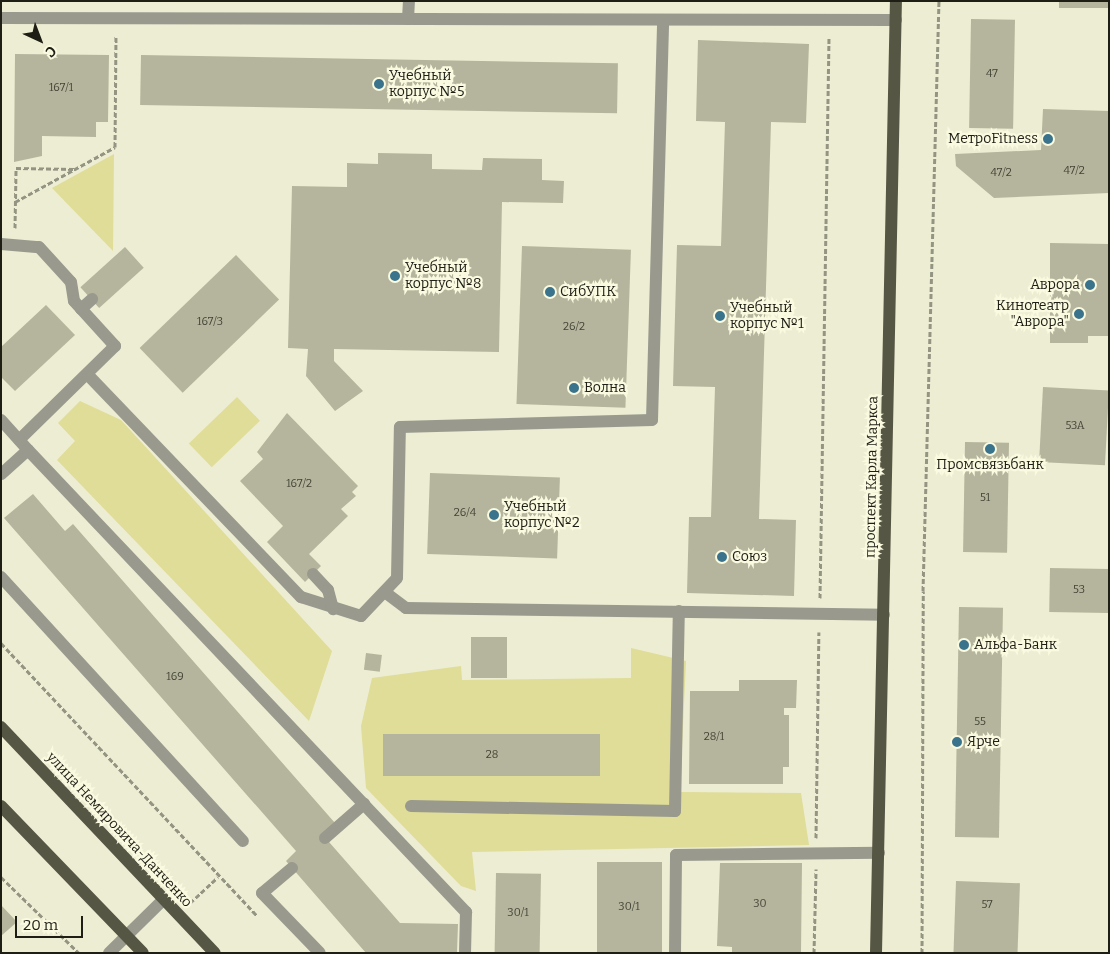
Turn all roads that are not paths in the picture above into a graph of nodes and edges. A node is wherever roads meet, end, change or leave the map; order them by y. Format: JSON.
{"nodes":[{"id":1,"x":409,"y":1,"type":"edge"},
{"id":2,"x":896,"y":1,"type":"edge"},
{"id":3,"x":1,"y":18,"type":"edge"},
{"id":4,"x":408,"y":19,"type":"junction"},
{"id":5,"x":662,"y":20,"type":"junction"},
{"id":6,"x":896,"y":20,"type":"junction"},
{"id":7,"x":1,"y":244,"type":"edge"},
{"id":8,"x":92,"y":299,"type":"dead end"},
{"id":9,"x":82,"y":309,"type":"junction"},
{"id":10,"x":88,"y":375,"type":"junction"},
{"id":11,"x":4,"y":428,"type":"edge"},
{"id":12,"x":24,"y":445,"type":"junction"},
{"id":13,"x":1,"y":474,"type":"edge"},
{"id":14,"x":313,"y":574,"type":"dead end"},
{"id":15,"x":1,"y":576,"type":"edge"},
{"id":16,"x":386,"y":593,"type":"junction"},
{"id":17,"x":333,"y":609,"type":"junction"},
{"id":18,"x":680,"y":611,"type":"junction"},
{"id":19,"x":884,"y":615,"type":"junction"},
{"id":20,"x":1,"y":727,"type":"edge"},
{"id":21,"x":364,"y":804,"type":"junction"},
{"id":22,"x":1,"y":806,"type":"edge"},
{"id":23,"x":411,"y":806,"type":"dead end"},
{"id":24,"x":325,"y":838,"type":"dead end"},
{"id":25,"x":243,"y":841,"type":"dead end"},
{"id":26,"x":879,"y":853,"type":"junction"},
{"id":27,"x":292,"y":868,"type":"dead end"},
{"id":28,"x":163,"y":900,"type":"junction"},
{"id":29,"x":126,"y":935,"type":"junction"},
{"id":30,"x":108,"y":953,"type":"edge"},
{"id":31,"x":143,"y":953,"type":"edge"},
{"id":32,"x":215,"y":953,"type":"edge"},
{"id":33,"x":320,"y":953,"type":"edge"},
{"id":34,"x":465,"y":953,"type":"edge"},
{"id":35,"x":675,"y":953,"type":"edge"},
{"id":36,"x":876,"y":953,"type":"edge"}],
"edges":[{"from":1,"to":4,"type":"lane"},
{"from":2,"to":6,"type":"main road","name":"проспект Карла Маркса"},
{"from":3,"to":4,"type":"lane"},
{"from":4,"to":5,"type":"lane"},
{"from":5,"to":6,"type":"lane"},
{"from":5,"to":16,"type":"lane"},
{"from":6,"to":19,"type":"main road","name":"проспект Карла Маркса"},
{"from":7,"to":9,"type":"lane"},
{"from":8,"to":9,"type":"lane"},
{"from":9,"to":10,"type":"lane"},
{"from":10,"to":12,"type":"lane"},
{"from":10,"to":17,"type":"lane"},
{"from":11,"to":12,"type":"lane"},
{"from":12,"to":13,"type":"lane"},
{"from":12,"to":21,"type":"lane"},
{"from":14,"to":17,"type":"lane"},
{"from":15,"to":25,"type":"lane"},
{"from":16,"to":17,"type":"lane"},
{"from":16,"to":18,"type":"lane"},
{"from":18,"to":19,"type":"lane"},
{"from":18,"to":23,"type":"lane"},
{"from":19,"to":26,"type":"main road","name":"проспект Карла Маркса"},
{"from":20,"to":28,"type":"main road","name":"улица Немировича-Данченко"},
{"from":21,"to":24,"type":"lane"},
{"from":21,"to":34,"type":"lane"},
{"from":22,"to":29,"type":"main road"},
{"from":26,"to":35,"type":"lane"},
{"from":26,"to":36,"type":"main road","name":"проспект Карла Маркса"},
{"from":27,"to":33,"type":"lane"},
{"from":28,"to":29,"type":"lane"},
{"from":28,"to":32,"type":"main road","name":"улица Немировича-Данченко"},
{"from":29,"to":30,"type":"lane"},
{"from":29,"to":31,"type":"main road"}]}
